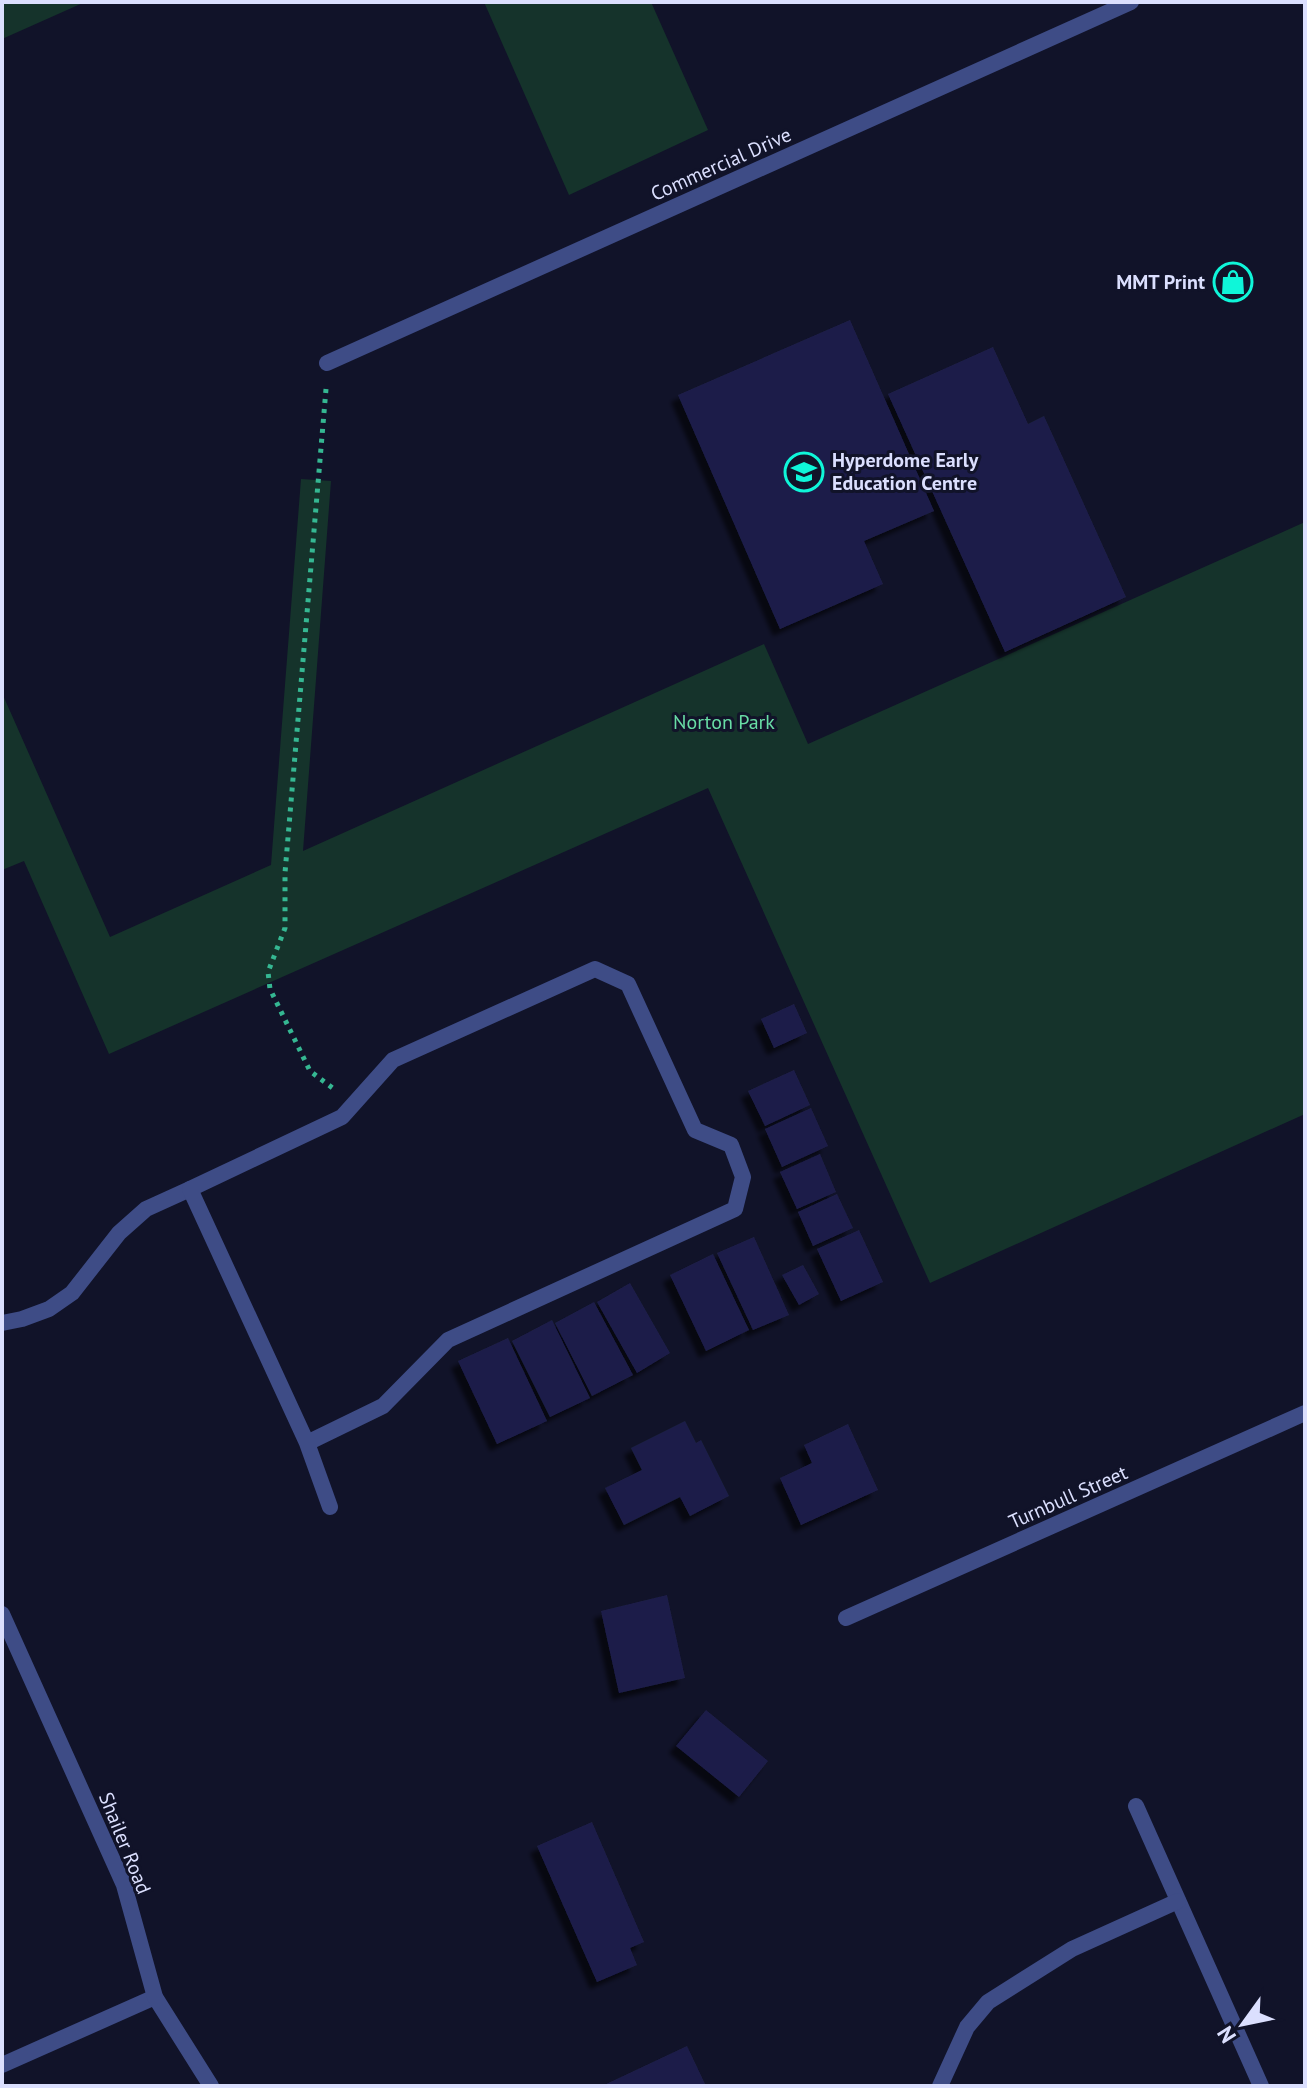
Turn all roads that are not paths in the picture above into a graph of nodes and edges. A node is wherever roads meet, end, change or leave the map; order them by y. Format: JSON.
{"nodes":[{"id":1,"x":1131,"y":2,"type":"edge"},
{"id":2,"x":327,"y":363,"type":"road end"},
{"id":3,"x":190,"y":1189,"type":"junction"},
{"id":4,"x":2,"y":1323,"type":"edge"},
{"id":5,"x":1305,"y":1413,"type":"edge"},
{"id":6,"x":307,"y":1443,"type":"junction"},
{"id":7,"x":330,"y":1507,"type":"dead end"},
{"id":8,"x":2,"y":1614,"type":"edge"},
{"id":9,"x":846,"y":1618,"type":"dead end"},
{"id":10,"x":1136,"y":1806,"type":"dead end"},
{"id":11,"x":1178,"y":1901,"type":"junction"},
{"id":12,"x":155,"y":1997,"type":"junction"},
{"id":13,"x":2,"y":2065,"type":"edge"},
{"id":14,"x":211,"y":2086,"type":"edge"},
{"id":15,"x":940,"y":2086,"type":"edge"},
{"id":16,"x":1261,"y":2086,"type":"edge"}],
"edges":[{"from":1,"to":2,"type":"street","name":"Commercial Drive"},
{"from":3,"to":4,"type":"street"},
{"from":3,"to":6,"type":"street"},
{"from":3,"to":6,"type":"street"},
{"from":5,"to":9,"type":"street","name":"Turnbull Street"},
{"from":6,"to":7,"type":"street"},
{"from":8,"to":12,"type":"street","name":"Shailer Road"},
{"from":10,"to":11,"type":"street"},
{"from":11,"to":15,"type":"street"},
{"from":11,"to":16,"type":"street"},
{"from":12,"to":13,"type":"street"},
{"from":12,"to":14,"type":"street","name":"Shailer Road"}]}
